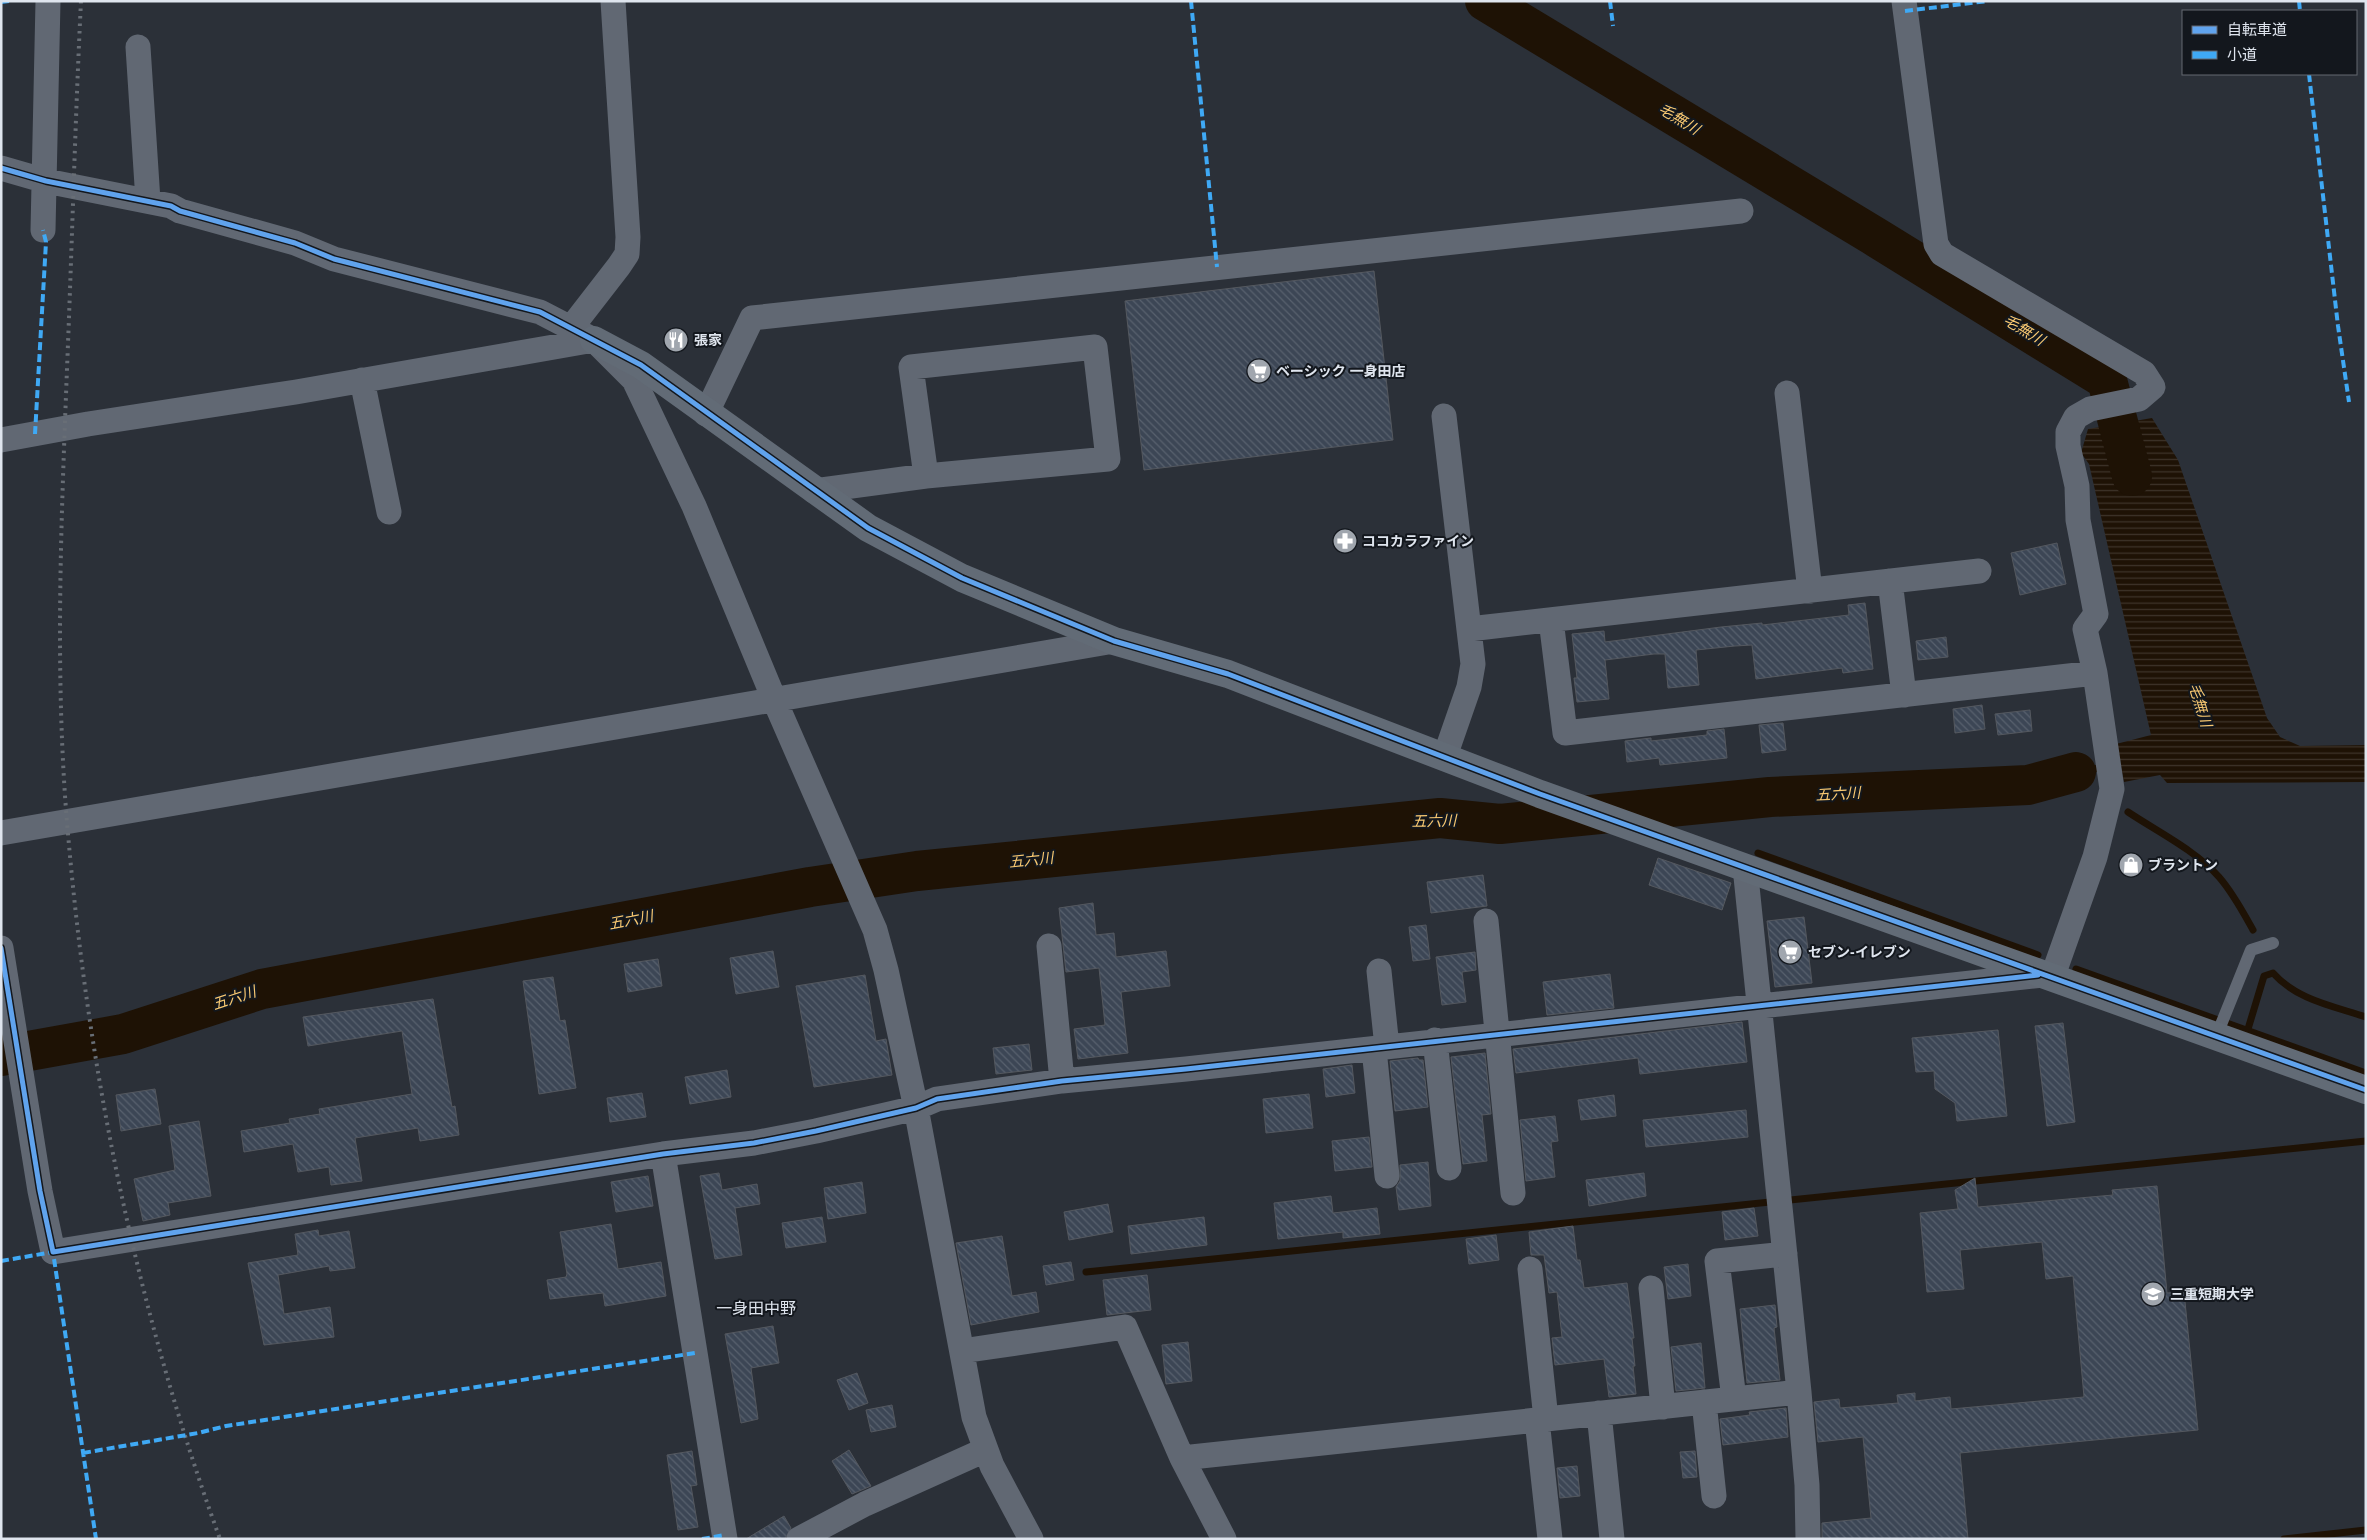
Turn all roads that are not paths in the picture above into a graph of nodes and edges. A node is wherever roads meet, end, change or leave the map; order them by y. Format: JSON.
{"nodes":[{"id":1,"x":48,"y":1,"type":"edge"},
{"id":2,"x":614,"y":1,"type":"edge"},
{"id":3,"x":1904,"y":1,"type":"edge"},
{"id":4,"x":138,"y":47,"type":"dead end"},
{"id":5,"x":1,"y":168,"type":"edge"},
{"id":6,"x":46,"y":181,"type":"junction"},
{"id":7,"x":148,"y":201,"type":"junction"},
{"id":8,"x":1741,"y":211,"type":"dead end"},
{"id":9,"x":43,"y":230,"type":"dead end"},
{"id":10,"x":582,"y":334,"type":"junction"},
{"id":11,"x":638,"y":372,"type":"junction"},
{"id":12,"x":362,"y":380,"type":"junction"},
{"id":13,"x":1787,"y":393,"type":"dead end"},
{"id":14,"x":706,"y":414,"type":"junction"},
{"id":15,"x":1444,"y":416,"type":"dead end"},
{"id":16,"x":1,"y":440,"type":"edge"},
{"id":17,"x":926,"y":476,"type":"junction"},
{"id":18,"x":814,"y":491,"type":"junction"},
{"id":19,"x":389,"y":512,"type":"dead end"},
{"id":20,"x":1979,"y":571,"type":"dead end"},
{"id":21,"x":1890,"y":581,"type":"junction"},
{"id":22,"x":1810,"y":591,"type":"junction"},
{"id":23,"x":1551,"y":620,"type":"junction"},
{"id":24,"x":1469,"y":629,"type":"junction"},
{"id":25,"x":1114,"y":641,"type":"junction"},
{"id":26,"x":2095,"y":673,"type":"junction"},
{"id":27,"x":1904,"y":695,"type":"junction"},
{"id":28,"x":774,"y":699,"type":"junction"},
{"id":29,"x":1445,"y":756,"type":"junction"},
{"id":30,"x":1,"y":834,"type":"edge"},
{"id":31,"x":1744,"y":867,"type":"junction"},
{"id":32,"x":1486,"y":920,"type":"dead end"},
{"id":33,"x":2273,"y":943,"type":"dead end"},
{"id":34,"x":1048,"y":946,"type":"dead end"},
{"id":35,"x":1,"y":948,"type":"edge"},
{"id":36,"x":1379,"y":971,"type":"dead end"},
{"id":37,"x":2047,"y":976,"type":"junction"},
{"id":38,"x":1758,"y":1005,"type":"junction"},
{"id":39,"x":2217,"y":1033,"type":"junction"},
{"id":40,"x":1498,"y":1034,"type":"junction"},
{"id":41,"x":1435,"y":1040,"type":"junction"},
{"id":42,"x":1381,"y":1048,"type":"junction"},
{"id":43,"x":1062,"y":1081,"type":"junction"},
{"id":44,"x":2366,"y":1090,"type":"edge"},
{"id":45,"x":916,"y":1108,"type":"junction"},
{"id":46,"x":663,"y":1154,"type":"junction"},
{"id":47,"x":1449,"y":1168,"type":"dead end"},
{"id":48,"x":1386,"y":1176,"type":"dead end"},
{"id":49,"x":1513,"y":1193,"type":"dead end"},
{"id":50,"x":1785,"y":1254,"type":"junction"},
{"id":51,"x":1530,"y":1269,"type":"dead end"},
{"id":52,"x":1651,"y":1288,"type":"dead end"},
{"id":53,"x":962,"y":1351,"type":"junction"},
{"id":54,"x":1799,"y":1392,"type":"junction"},
{"id":55,"x":1734,"y":1399,"type":"junction"},
{"id":56,"x":1704,"y":1402,"type":"junction"},
{"id":57,"x":1662,"y":1407,"type":"junction"},
{"id":58,"x":1599,"y":1413,"type":"junction"},
{"id":59,"x":1541,"y":1419,"type":"junction"},
{"id":60,"x":985,"y":1450,"type":"junction"},
{"id":61,"x":1182,"y":1458,"type":"junction"},
{"id":62,"x":1714,"y":1496,"type":"dead end"},
{"id":63,"x":726,"y":1539,"type":"edge"},
{"id":64,"x":799,"y":1539,"type":"edge"},
{"id":65,"x":1031,"y":1539,"type":"edge"},
{"id":66,"x":1224,"y":1539,"type":"edge"},
{"id":67,"x":1550,"y":1539,"type":"edge"},
{"id":68,"x":1612,"y":1539,"type":"edge"},
{"id":69,"x":1808,"y":1539,"type":"edge"}],
"edges":[{"from":1,"to":6,"type":"street"},
{"from":2,"to":10,"type":"street"},
{"from":3,"to":26,"type":"street"},
{"from":4,"to":7,"type":"street"},
{"from":5,"to":6,"type":"street"},
{"from":6,"to":7,"type":"street"},
{"from":6,"to":9,"type":"street"},
{"from":7,"to":10,"type":"street"},
{"from":8,"to":14,"type":"street"},
{"from":10,"to":11,"type":"street"},
{"from":10,"to":12,"type":"street"},
{"from":11,"to":14,"type":"street"},
{"from":11,"to":28,"type":"street"},
{"from":12,"to":16,"type":"street"},
{"from":12,"to":19,"type":"street"},
{"from":13,"to":22,"type":"street"},
{"from":14,"to":18,"type":"street"},
{"from":15,"to":24,"type":"street"},
{"from":17,"to":17,"type":"street"},
{"from":17,"to":18,"type":"street"},
{"from":18,"to":25,"type":"street"},
{"from":20,"to":21,"type":"street"},
{"from":21,"to":22,"type":"street"},
{"from":21,"to":27,"type":"street"},
{"from":22,"to":23,"type":"street"},
{"from":23,"to":24,"type":"street"},
{"from":23,"to":27,"type":"street"},
{"from":24,"to":29,"type":"street"},
{"from":25,"to":28,"type":"street"},
{"from":25,"to":29,"type":"street"},
{"from":26,"to":27,"type":"street"},
{"from":26,"to":37,"type":"street"},
{"from":28,"to":30,"type":"street"},
{"from":28,"to":45,"type":"street"},
{"from":29,"to":31,"type":"street"},
{"from":31,"to":37,"type":"street"},
{"from":31,"to":38,"type":"street"},
{"from":32,"to":40,"type":"street"},
{"from":33,"to":39,"type":"lane"},
{"from":34,"to":43,"type":"street"},
{"from":35,"to":46,"type":"street"},
{"from":36,"to":42,"type":"street"},
{"from":37,"to":38,"type":"street"},
{"from":37,"to":39,"type":"street"},
{"from":38,"to":40,"type":"street"},
{"from":38,"to":50,"type":"street"},
{"from":39,"to":44,"type":"street"},
{"from":40,"to":41,"type":"street"},
{"from":40,"to":49,"type":"street"},
{"from":41,"to":42,"type":"street"},
{"from":41,"to":47,"type":"street"},
{"from":42,"to":43,"type":"street"},
{"from":42,"to":48,"type":"street"},
{"from":43,"to":45,"type":"street"},
{"from":45,"to":46,"type":"street"},
{"from":45,"to":53,"type":"street"},
{"from":46,"to":63,"type":"street"},
{"from":50,"to":54,"type":"street"},
{"from":50,"to":55,"type":"street"},
{"from":51,"to":59,"type":"street"},
{"from":52,"to":57,"type":"street"},
{"from":53,"to":60,"type":"street"},
{"from":53,"to":61,"type":"street"},
{"from":54,"to":55,"type":"street"},
{"from":54,"to":69,"type":"street"},
{"from":55,"to":56,"type":"street"},
{"from":56,"to":57,"type":"street"},
{"from":56,"to":62,"type":"street"},
{"from":57,"to":58,"type":"street"},
{"from":58,"to":59,"type":"street"},
{"from":58,"to":68,"type":"street"},
{"from":59,"to":61,"type":"street"},
{"from":59,"to":67,"type":"street"},
{"from":60,"to":64,"type":"street"},
{"from":60,"to":65,"type":"street"},
{"from":61,"to":66,"type":"street"}]}
